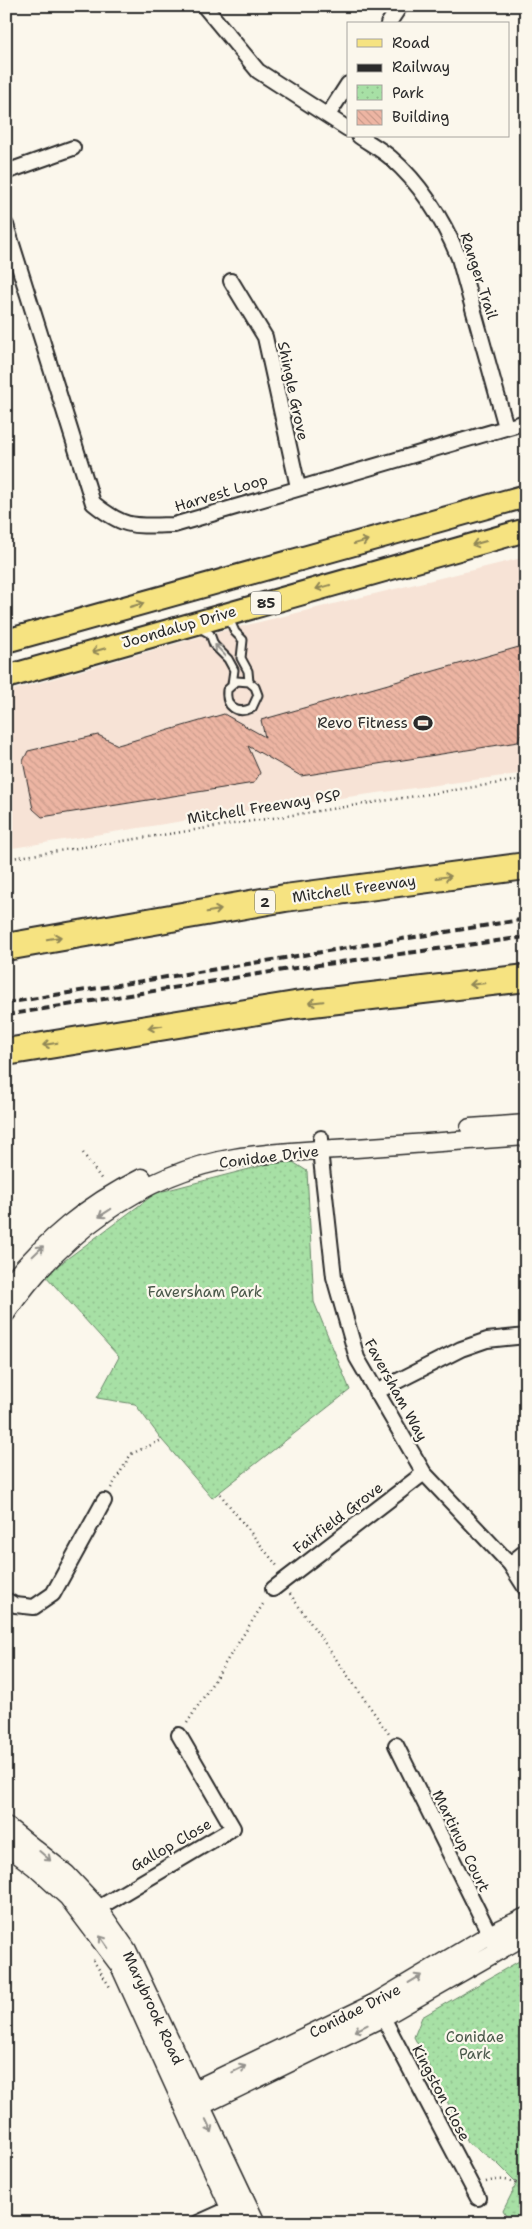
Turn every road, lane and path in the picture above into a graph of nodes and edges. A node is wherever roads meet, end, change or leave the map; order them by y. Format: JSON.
{"nodes":[{"id":1,"x":204,"y":6,"type":"edge"},
{"id":2,"x":400,"y":6,"type":"edge"},
{"id":3,"x":389,"y":22,"type":"edge"},
{"id":4,"x":347,"y":86,"type":"edge"},
{"id":5,"x":328,"y":115,"type":"junction"},
{"id":6,"x":347,"y":128,"type":"edge"},
{"id":7,"x":362,"y":138,"type":"edge"},
{"id":8,"x":73,"y":148,"type":"dead end"},
{"id":9,"x":6,"y":172,"type":"edge"},
{"id":10,"x":6,"y":225,"type":"edge"},
{"id":11,"x":231,"y":281,"type":"dead end"},
{"id":12,"x":526,"y":422,"type":"edge"},
{"id":13,"x":506,"y":427,"type":"junction"},
{"id":14,"x":298,"y":487,"type":"junction"},
{"id":15,"x":526,"y":496,"type":"edge"},
{"id":16,"x":526,"y":530,"type":"edge"},
{"id":17,"x":162,"y":598,"type":"junction"},
{"id":18,"x":227,"y":614,"type":"junction"},
{"id":19,"x":194,"y":623,"type":"junction"},
{"id":20,"x":6,"y":641,"type":"edge"},
{"id":21,"x":6,"y":676,"type":"edge"},
{"id":22,"x":249,"y":682,"type":"junction"},
{"id":23,"x":232,"y":684,"type":"junction"},
{"id":24,"x":526,"y":779,"type":"edge"},
{"id":25,"x":6,"y":860,"type":"edge"},
{"id":26,"x":526,"y":866,"type":"edge"},
{"id":27,"x":6,"y":947,"type":"edge"},
{"id":28,"x":526,"y":978,"type":"edge"},
{"id":29,"x":6,"y":1052,"type":"edge"},
{"id":30,"x":526,"y":1124,"type":"edge"},
{"id":31,"x":526,"y":1136,"type":"edge"},
{"id":32,"x":322,"y":1144,"type":"junction"},
{"id":33,"x":83,"y":1153,"type":"dead end"},
{"id":34,"x":111,"y":1193,"type":"junction"},
{"id":35,"x":6,"y":1288,"type":"edge"},
{"id":36,"x":6,"y":1313,"type":"edge"},
{"id":37,"x":526,"y":1336,"type":"edge"},
{"id":38,"x":376,"y":1392,"type":"junction"},
{"id":39,"x":162,"y":1440,"type":"dead end"},
{"id":40,"x":424,"y":1473,"type":"junction"},
{"id":41,"x":220,"y":1494,"type":"dead end"},
{"id":42,"x":104,"y":1501,"type":"joint"},
{"id":43,"x":526,"y":1551,"type":"edge"},
{"id":44,"x":510,"y":1564,"type":"junction"},
{"id":45,"x":280,"y":1583,"type":"junction"},
{"id":46,"x":526,"y":1588,"type":"edge"},
{"id":47,"x":6,"y":1600,"type":"edge"},
{"id":48,"x":179,"y":1735,"type":"joint"},
{"id":49,"x":396,"y":1745,"type":"joint"},
{"id":50,"x":6,"y":1826,"type":"edge"},
{"id":51,"x":6,"y":1844,"type":"edge"},
{"id":52,"x":91,"y":1912,"type":"junction"},
{"id":53,"x":526,"y":1917,"type":"edge"},
{"id":54,"x":489,"y":1935,"type":"junction"},
{"id":55,"x":526,"y":1935,"type":"edge"},
{"id":56,"x":498,"y":1950,"type":"junction"},
{"id":57,"x":88,"y":1953,"type":"dead end"},
{"id":58,"x":114,"y":1993,"type":"dead end"},
{"id":59,"x":379,"y":2010,"type":"junction"},
{"id":60,"x":190,"y":2102,"type":"junction"},
{"id":61,"x":526,"y":2190,"type":"edge"},
{"id":62,"x":475,"y":2192,"type":"joint"},
{"id":63,"x":238,"y":2211,"type":"edge"},
{"id":64,"x":198,"y":2223,"type":"edge"},
{"id":65,"x":256,"y":2223,"type":"edge"}],
"edges":[{"from":1,"to":5,"type":"street"},
{"from":2,"to":3,"type":"street"},
{"from":4,"to":5,"type":"street"},
{"from":5,"to":6,"type":"street"},
{"from":7,"to":13,"type":"street","name":"Ranger Trail"},
{"from":8,"to":9,"type":"street"},
{"from":10,"to":14,"type":"street","name":"Harvest Loop"},
{"from":11,"to":14,"type":"street","name":"Shingle Grove"},
{"from":12,"to":13,"type":"street","name":"Harvest Loop"},
{"from":13,"to":14,"type":"street","name":"Harvest Loop"},
{"from":17,"to":15,"type":"main road","number":"85","one_way":true},
{"from":16,"to":18,"type":"main road","name":"Joondalup Drive","number":"85","one_way":true},
{"from":17,"to":18,"type":"main road"},
{"from":20,"to":17,"type":"main road","number":"85","one_way":true},
{"from":18,"to":19,"type":"main road","name":"Joondalup Drive","number":"85"},
{"from":18,"to":22,"type":"lane"},
{"from":19,"to":21,"type":"main road","name":"Joondalup Drive","number":"85","one_way":true},
{"from":23,"to":19,"type":"lane","one_way":true},
{"from":22,"to":23,"type":"lane"},
{"from":22,"to":23,"type":"lane"},
{"from":24,"to":25,"type":"path","name":"Mitchell Freeway PSP"},
{"from":27,"to":26,"type":"highway","name":"Mitchell Freeway","number":"2","one_way":true},
{"from":28,"to":29,"type":"highway","one_way":true},
{"from":30,"to":32,"type":"street","name":"Conidae Drive"},
{"from":31,"to":32,"type":"street","name":"Conidae Drive"},
{"from":32,"to":34,"type":"street","name":"Conidae Drive"},
{"from":32,"to":36,"type":"street","name":"Conidae Drive","one_way":true},
{"from":32,"to":38,"type":"street","name":"Faversham Way"},
{"from":33,"to":34,"type":"path"},
{"from":35,"to":34,"type":"street","name":"Conidae Drive","one_way":true},
{"from":37,"to":38,"type":"street"},
{"from":38,"to":40,"type":"street","name":"Faversham Way"},
{"from":39,"to":42,"type":"path"},
{"from":40,"to":44,"type":"street","name":"Faversham Way"},
{"from":40,"to":45,"type":"street","name":"Fairfield Grove"},
{"from":41,"to":45,"type":"path"},
{"from":42,"to":47,"type":"street"},
{"from":43,"to":44,"type":"street"},
{"from":44,"to":46,"type":"street","name":"Faversham Way"},
{"from":45,"to":48,"type":"path"},
{"from":45,"to":49,"type":"path"},
{"from":48,"to":52,"type":"street","name":"Gallop Close"},
{"from":49,"to":54,"type":"street","name":"Martinup Court"},
{"from":50,"to":52,"type":"street","name":"Marybrook Road","one_way":true},
{"from":51,"to":52,"type":"street","name":"Marybrook Road"},
{"from":52,"to":60,"type":"street","name":"Marybrook Road"},
{"from":53,"to":54,"type":"street","name":"Conidae Drive"},
{"from":54,"to":56,"type":"street","name":"Martinup Court"},
{"from":59,"to":54,"type":"street","name":"Conidae Drive","one_way":true},
{"from":55,"to":56,"type":"street","name":"Conidae Drive"},
{"from":56,"to":59,"type":"street","name":"Conidae Drive"},
{"from":57,"to":58,"type":"path"},
{"from":59,"to":60,"type":"street","name":"Conidae Drive"},
{"from":59,"to":62,"type":"street","name":"Kingston Close"},
{"from":60,"to":63,"type":"street","name":"Marybrook Road"},
{"from":61,"to":62,"type":"path"},
{"from":63,"to":64,"type":"street"},
{"from":63,"to":65,"type":"street","name":"Marybrook Road"}]}
